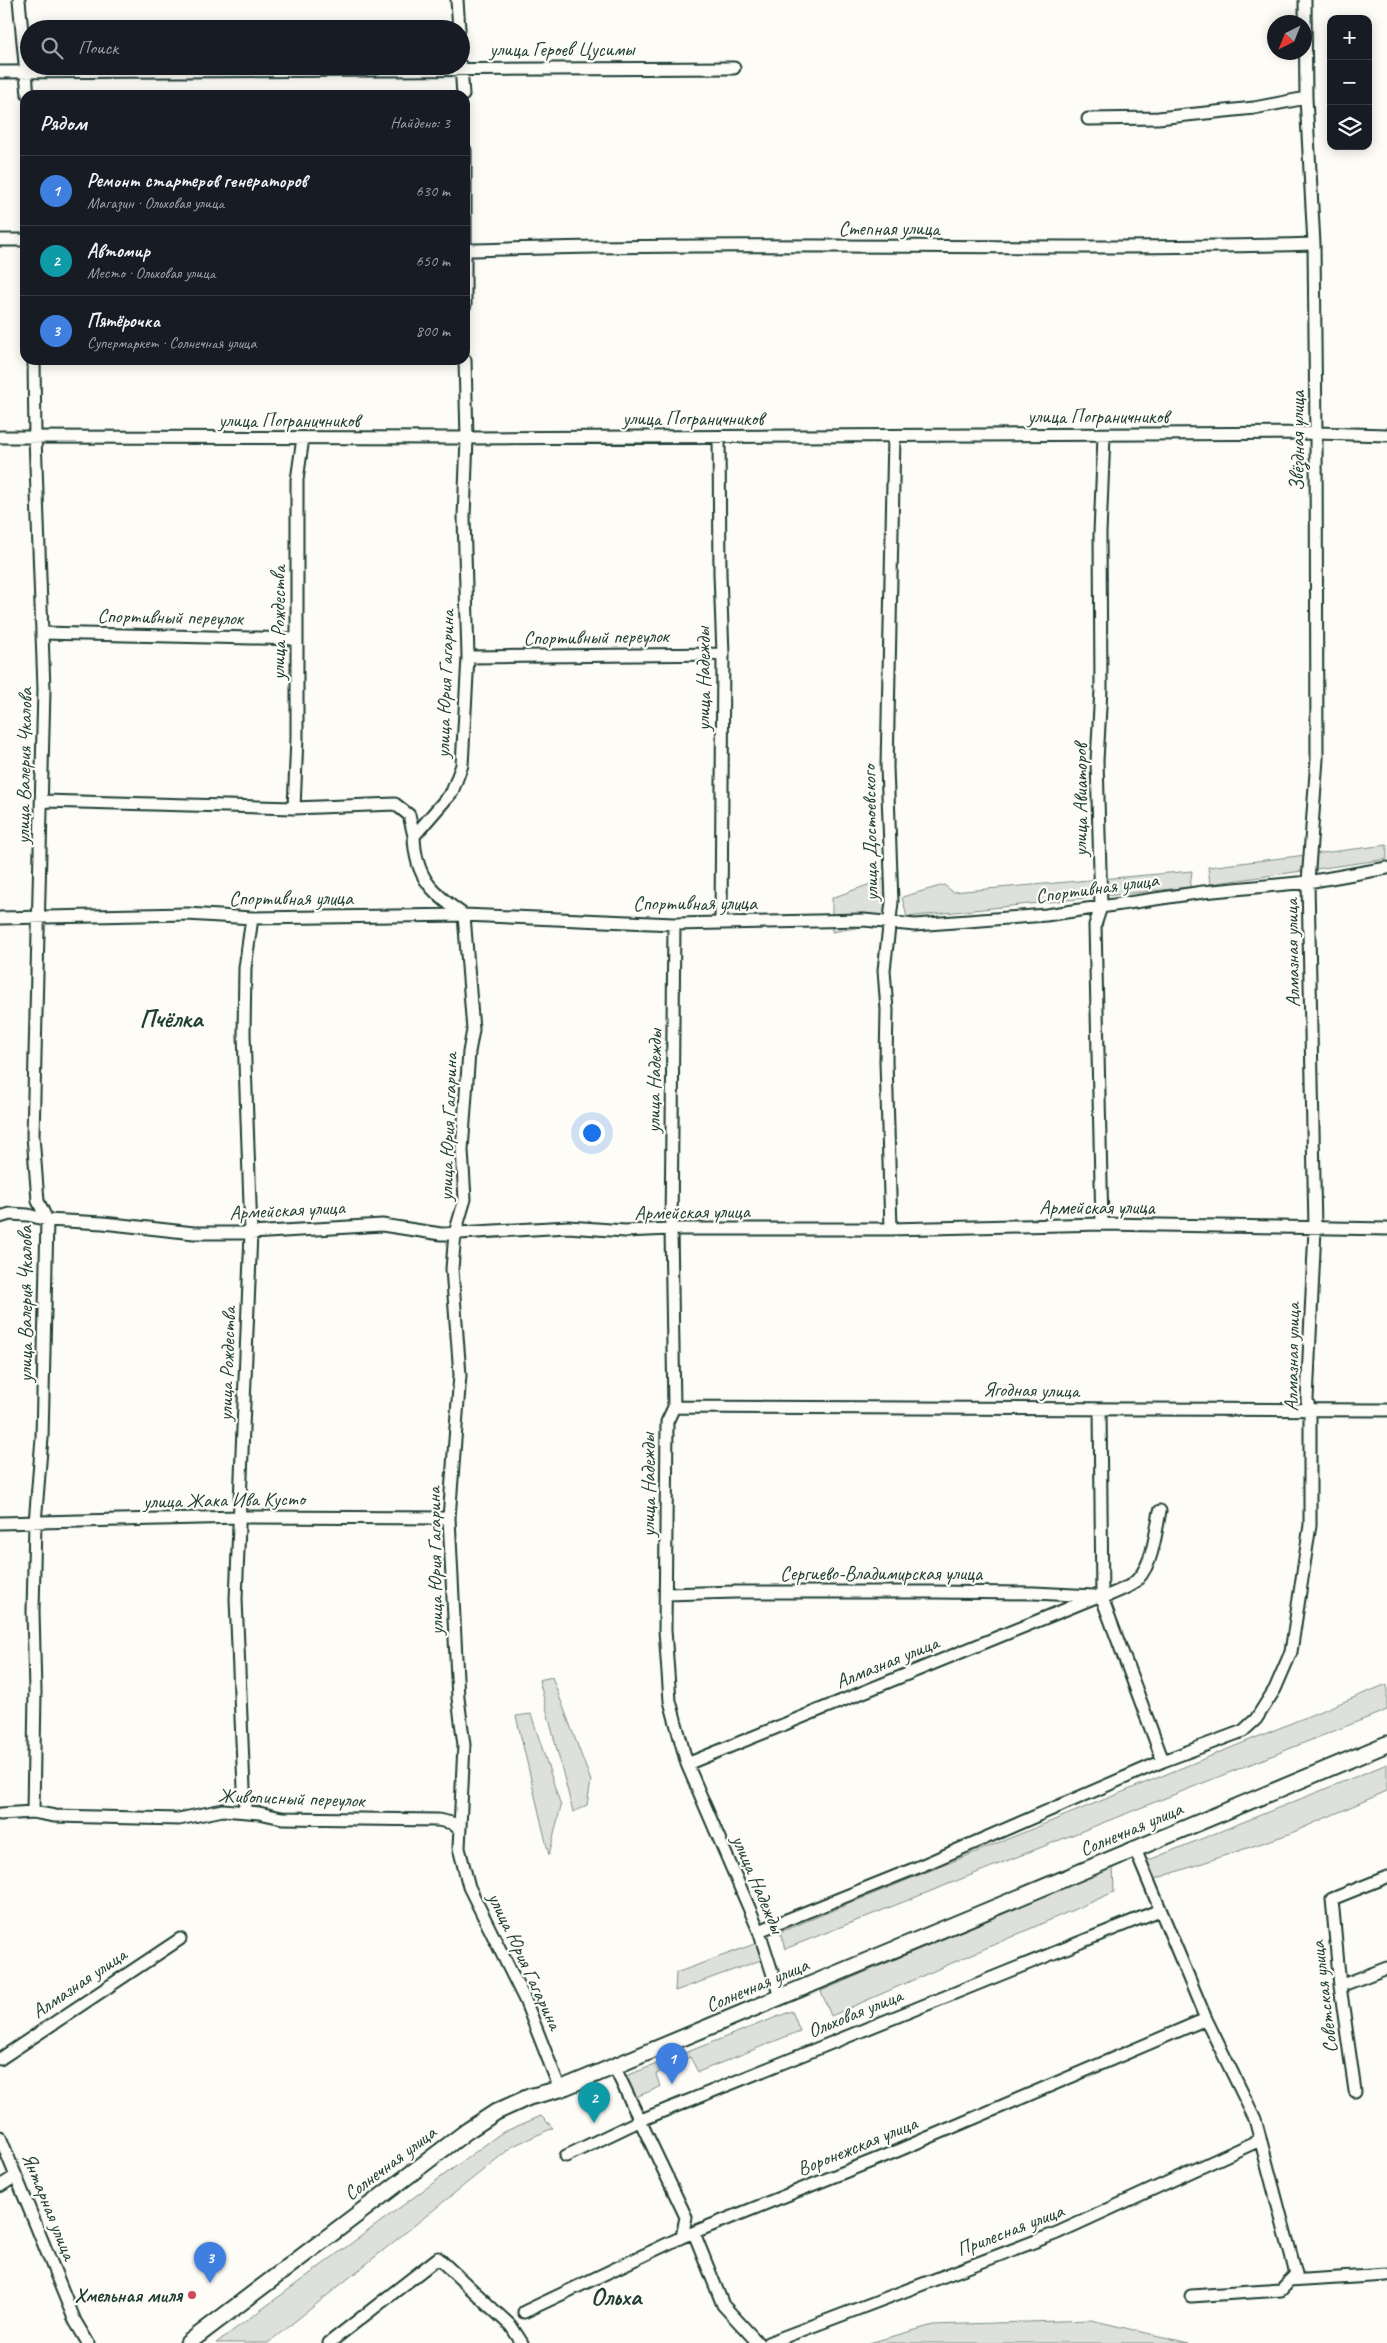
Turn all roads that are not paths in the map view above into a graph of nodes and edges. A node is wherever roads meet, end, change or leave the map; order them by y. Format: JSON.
{"nodes":[{"id":1,"x":19,"y":0,"type":"edge"},
{"id":2,"x":457,"y":0,"type":"edge"},
{"id":3,"x":1305,"y":0,"type":"edge"},
{"id":4,"x":22,"y":20,"type":"edge"},
{"id":5,"x":458,"y":20,"type":"edge"},
{"id":6,"x":470,"y":67,"type":"edge"},
{"id":7,"x":734,"y":68,"type":"dead end"},
{"id":8,"x":0,"y":72,"type":"edge"},
{"id":9,"x":20,"y":72,"type":"edge"},
{"id":10,"x":28,"y":75,"type":"edge"},
{"id":11,"x":462,"y":75,"type":"edge"},
{"id":12,"x":28,"y":90,"type":"edge"},
{"id":13,"x":463,"y":90,"type":"edge"},
{"id":14,"x":1306,"y":98,"type":"junction"},
{"id":15,"x":1088,"y":119,"type":"dead end"},
{"id":16,"x":0,"y":240,"type":"edge"},
{"id":17,"x":20,"y":240,"type":"edge"},
{"id":18,"x":1314,"y":244,"type":"junction"},
{"id":19,"x":470,"y":249,"type":"edge"},
{"id":20,"x":34,"y":365,"type":"edge"},
{"id":21,"x":465,"y":365,"type":"edge"},
{"id":22,"x":1316,"y":433,"type":"junction"},
{"id":23,"x":1387,"y":435,"type":"edge"},
{"id":24,"x":894,"y":436,"type":"junction"},
{"id":25,"x":1104,"y":436,"type":"junction"},
{"id":26,"x":0,"y":437,"type":"edge"},
{"id":27,"x":35,"y":437,"type":"junction"},
{"id":28,"x":720,"y":437,"type":"junction"},
{"id":29,"x":303,"y":438,"type":"junction"},
{"id":30,"x":467,"y":438,"type":"junction"},
{"id":31,"x":42,"y":633,"type":"junction"},
{"id":32,"x":297,"y":639,"type":"junction"},
{"id":33,"x":723,"y":654,"type":"junction"},
{"id":34,"x":468,"y":657,"type":"junction"},
{"id":35,"x":43,"y":801,"type":"junction"},
{"id":36,"x":294,"y":808,"type":"junction"},
{"id":37,"x":414,"y":836,"type":"junction"},
{"id":38,"x":1387,"y":868,"type":"edge"},
{"id":39,"x":1308,"y":882,"type":"junction"},
{"id":40,"x":1101,"y":907,"type":"junction"},
{"id":41,"x":464,"y":916,"type":"junction"},
{"id":42,"x":39,"y":917,"type":"junction"},
{"id":43,"x":0,"y":918,"type":"edge"},
{"id":44,"x":252,"y":918,"type":"junction"},
{"id":45,"x":721,"y":922,"type":"junction"},
{"id":46,"x":674,"y":924,"type":"junction"},
{"id":47,"x":889,"y":924,"type":"junction"},
{"id":48,"x":0,"y":1217,"type":"edge"},
{"id":49,"x":46,"y":1220,"type":"junction"},
{"id":50,"x":1102,"y":1224,"type":"junction"},
{"id":51,"x":671,"y":1229,"type":"junction"},
{"id":52,"x":890,"y":1229,"type":"junction"},
{"id":53,"x":1315,"y":1229,"type":"junction"},
{"id":54,"x":1387,"y":1229,"type":"edge"},
{"id":55,"x":251,"y":1233,"type":"junction"},
{"id":56,"x":455,"y":1233,"type":"junction"},
{"id":57,"x":674,"y":1407,"type":"junction"},
{"id":58,"x":1100,"y":1410,"type":"junction"},
{"id":59,"x":1387,"y":1410,"type":"edge"},
{"id":60,"x":1310,"y":1412,"type":"junction"},
{"id":61,"x":1160,"y":1511,"type":"dead end"},
{"id":62,"x":240,"y":1517,"type":"junction"},
{"id":63,"x":449,"y":1518,"type":"junction"},
{"id":64,"x":0,"y":1523,"type":"edge"},
{"id":65,"x":35,"y":1523,"type":"junction"},
{"id":66,"x":666,"y":1594,"type":"junction"},
{"id":67,"x":1099,"y":1597,"type":"junction"},
{"id":68,"x":1387,"y":1744,"type":"edge"},
{"id":69,"x":1163,"y":1761,"type":"junction"},
{"id":70,"x":686,"y":1764,"type":"junction"},
{"id":71,"x":33,"y":1812,"type":"junction"},
{"id":72,"x":245,"y":1812,"type":"junction"},
{"id":73,"x":0,"y":1814,"type":"edge"},
{"id":74,"x":459,"y":1829,"type":"junction"},
{"id":75,"x":1135,"y":1849,"type":"junction"},
{"id":76,"x":1387,"y":1877,"type":"edge"},
{"id":77,"x":1160,"y":1910,"type":"junction"},
{"id":78,"x":759,"y":1931,"type":"junction"},
{"id":79,"x":180,"y":1939,"type":"dead end"},
{"id":80,"x":1387,"y":1968,"type":"edge"},
{"id":81,"x":1340,"y":1986,"type":"junction"},
{"id":82,"x":780,"y":1997,"type":"junction"},
{"id":83,"x":1206,"y":2019,"type":"junction"},
{"id":84,"x":0,"y":2059,"type":"edge"},
{"id":85,"x":614,"y":2066,"type":"junction"},
{"id":86,"x":560,"y":2089,"type":"junction"},
{"id":87,"x":1355,"y":2091,"type":"dead end"},
{"id":88,"x":641,"y":2120,"type":"junction"},
{"id":89,"x":0,"y":2137,"type":"edge"},
{"id":90,"x":1260,"y":2140,"type":"junction"},
{"id":91,"x":566,"y":2156,"type":"dead end"},
{"id":92,"x":16,"y":2176,"type":"junction"},
{"id":93,"x":0,"y":2186,"type":"edge"},
{"id":94,"x":694,"y":2233,"type":"junction"},
{"id":95,"x":682,"y":2237,"type":"junction"},
{"id":96,"x":1387,"y":2275,"type":"edge"},
{"id":97,"x":1290,"y":2281,"type":"junction"},
{"id":98,"x":1191,"y":2296,"type":"dead end"},
{"id":99,"x":524,"y":2312,"type":"dead end"},
{"id":100,"x":88,"y":2343,"type":"edge"},
{"id":101,"x":188,"y":2343,"type":"edge"},
{"id":102,"x":329,"y":2343,"type":"edge"},
{"id":103,"x":522,"y":2343,"type":"edge"},
{"id":104,"x":758,"y":2343,"type":"edge"},
{"id":105,"x":768,"y":2343,"type":"edge"}],
"edges":[{"from":1,"to":4,"type":"street"},
{"from":2,"to":5,"type":"street"},
{"from":3,"to":14,"type":"street","name":"Звёздная улица"},
{"from":6,"to":7,"type":"street","name":"улица Героев Цусимы"},
{"from":8,"to":9,"type":"street","name":"улица Героев Цусимы"},
{"from":10,"to":12,"type":"street"},
{"from":11,"to":13,"type":"street"},
{"from":14,"to":15,"type":"street"},
{"from":14,"to":18,"type":"street","name":"Звёздная улица"},
{"from":16,"to":17,"type":"street"},
{"from":18,"to":19,"type":"street","name":"Степная улица"},
{"from":18,"to":22,"type":"street","name":"Звёздная улица"},
{"from":20,"to":27,"type":"street","name":"улица Валерия Чкалова"},
{"from":21,"to":30,"type":"street","name":"улица Юрия Гагарина"},
{"from":22,"to":23,"type":"street","name":"улица Пограничников"},
{"from":22,"to":25,"type":"street","name":"улица Пограничников"},
{"from":22,"to":39,"type":"street","name":"Звёздная улица"},
{"from":24,"to":25,"type":"street","name":"улица Пограничников"},
{"from":24,"to":28,"type":"street","name":"улица Пограничников"},
{"from":24,"to":47,"type":"street","name":"улица Достоевского"},
{"from":25,"to":40,"type":"street","name":"улица Авиаторов"},
{"from":26,"to":27,"type":"street","name":"улица Пограничников"},
{"from":27,"to":29,"type":"street","name":"улица Пограничников"},
{"from":27,"to":31,"type":"street","name":"улица Валерия Чкалова"},
{"from":28,"to":30,"type":"street","name":"улица Пограничников"},
{"from":28,"to":33,"type":"street","name":"улица Надежды"},
{"from":29,"to":30,"type":"street","name":"улица Пограничников"},
{"from":29,"to":32,"type":"street","name":"улица Рождества"},
{"from":30,"to":34,"type":"street","name":"улица Юрия Гагарина"},
{"from":31,"to":32,"type":"street","name":"Спортивный переулок"},
{"from":31,"to":35,"type":"street","name":"улица Валерия Чкалова"},
{"from":32,"to":36,"type":"street","name":"улица Рождества"},
{"from":33,"to":34,"type":"street","name":"Спортивный переулок"},
{"from":33,"to":45,"type":"street","name":"улица Надежды"},
{"from":34,"to":37,"type":"street","name":"улица Юрия Гагарина"},
{"from":35,"to":36,"type":"street"},
{"from":35,"to":42,"type":"street","name":"улица Валерия Чкалова"},
{"from":36,"to":37,"type":"street"},
{"from":37,"to":41,"type":"street"},
{"from":38,"to":39,"type":"street","name":"Спортивная улица"},
{"from":39,"to":40,"type":"street","name":"Спортивная улица"},
{"from":39,"to":53,"type":"street","name":"Алмазная улица"},
{"from":40,"to":47,"type":"street","name":"Спортивная улица"},
{"from":40,"to":50,"type":"street","name":"улица Авиаторов"},
{"from":41,"to":44,"type":"street","name":"Спортивная улица"},
{"from":41,"to":46,"type":"street","name":"Спортивная улица"},
{"from":41,"to":56,"type":"street","name":"улица Юрия Гагарина"},
{"from":42,"to":43,"type":"street","name":"Спортивная улица"},
{"from":42,"to":44,"type":"street","name":"Спортивная улица"},
{"from":42,"to":49,"type":"street","name":"улица Валерия Чкалова"},
{"from":44,"to":55,"type":"street","name":"улица Рождества"},
{"from":45,"to":46,"type":"street","name":"Спортивная улица"},
{"from":45,"to":47,"type":"street","name":"Спортивная улица"},
{"from":46,"to":51,"type":"street","name":"улица Надежды"},
{"from":47,"to":52,"type":"street","name":"улица Достоевского"},
{"from":48,"to":49,"type":"street","name":"Армейская улица"},
{"from":49,"to":55,"type":"street","name":"Армейская улица"},
{"from":49,"to":65,"type":"street","name":"улица Валерия Чкалова"},
{"from":50,"to":52,"type":"street","name":"Армейская улица"},
{"from":50,"to":53,"type":"street","name":"Армейская улица"},
{"from":51,"to":52,"type":"street","name":"Армейская улица"},
{"from":51,"to":56,"type":"street","name":"Армейская улица"},
{"from":51,"to":57,"type":"street","name":"улица Надежды"},
{"from":53,"to":54,"type":"street","name":"Армейская улица"},
{"from":53,"to":60,"type":"street","name":"Алмазная улица"},
{"from":55,"to":56,"type":"street","name":"Армейская улица"},
{"from":55,"to":62,"type":"street","name":"улица Рождества"},
{"from":56,"to":63,"type":"street","name":"улица Юрия Гагарина"},
{"from":57,"to":58,"type":"street","name":"Ягодная улица"},
{"from":57,"to":66,"type":"street","name":"улица Надежды"},
{"from":58,"to":60,"type":"street","name":"Ягодная улица"},
{"from":58,"to":67,"type":"street"},
{"from":59,"to":60,"type":"street","name":"Ягодная улица"},
{"from":60,"to":69,"type":"street","name":"Алмазная улица"},
{"from":61,"to":67,"type":"street","name":"Алмазная улица"},
{"from":62,"to":63,"type":"street","name":"улица Жака Ива Кусто"},
{"from":62,"to":65,"type":"street","name":"улица Жака Ива Кусто"},
{"from":62,"to":72,"type":"street","name":"улица Рождества"},
{"from":63,"to":74,"type":"street","name":"улица Юрия Гагарина"},
{"from":64,"to":65,"type":"street","name":"улица Жака Ива Кусто"},
{"from":65,"to":71,"type":"street","name":"улица Валерия Чкалова"},
{"from":66,"to":67,"type":"street","name":"Сергиево-Владимирская улица"},
{"from":66,"to":70,"type":"street","name":"улица Надежды"},
{"from":67,"to":69,"type":"street"},
{"from":67,"to":70,"type":"street","name":"Алмазная улица"},
{"from":68,"to":75,"type":"street","name":"Солнечная улица"},
{"from":69,"to":78,"type":"street","name":"Алмазная улица"},
{"from":70,"to":78,"type":"street","name":"улица Надежды"},
{"from":71,"to":72,"type":"street","name":"Живописный переулок"},
{"from":71,"to":73,"type":"street","name":"Живописный переулок"},
{"from":72,"to":74,"type":"street","name":"Живописный переулок"},
{"from":74,"to":86,"type":"street","name":"улица Юрия Гагарина"},
{"from":75,"to":77,"type":"street"},
{"from":75,"to":82,"type":"street","name":"Солнечная улица"},
{"from":76,"to":81,"type":"street","name":"Советская улица"},
{"from":77,"to":83,"type":"street"},
{"from":77,"to":88,"type":"street","name":"Ольховая улица"},
{"from":78,"to":82,"type":"street","name":"улица Надежды"},
{"from":79,"to":84,"type":"street","name":"Алмазная улица"},
{"from":80,"to":81,"type":"street"},
{"from":81,"to":87,"type":"street","name":"Советская улица"},
{"from":82,"to":85,"type":"street","name":"Солнечная улица"},
{"from":83,"to":90,"type":"street"},
{"from":83,"to":94,"type":"street","name":"Воронежская улица"},
{"from":85,"to":86,"type":"street","name":"Солнечная улица"},
{"from":85,"to":88,"type":"street"},
{"from":86,"to":101,"type":"street","name":"Солнечная улица"},
{"from":88,"to":91,"type":"street","name":"Ольховая улица"},
{"from":88,"to":95,"type":"street"},
{"from":89,"to":92,"type":"street","name":"Янтарная улица"},
{"from":90,"to":97,"type":"street"},
{"from":90,"to":105,"type":"street","name":"Прилесная улица"},
{"from":92,"to":93,"type":"street"},
{"from":92,"to":100,"type":"street","name":"Янтарная улица"},
{"from":94,"to":95,"type":"street","name":"Воронежская улица"},
{"from":94,"to":104,"type":"street"},
{"from":95,"to":99,"type":"street","name":"Воронежская улица"},
{"from":96,"to":97,"type":"street"},
{"from":97,"to":98,"type":"street"},
{"from":102,"to":103,"type":"street"}]}
